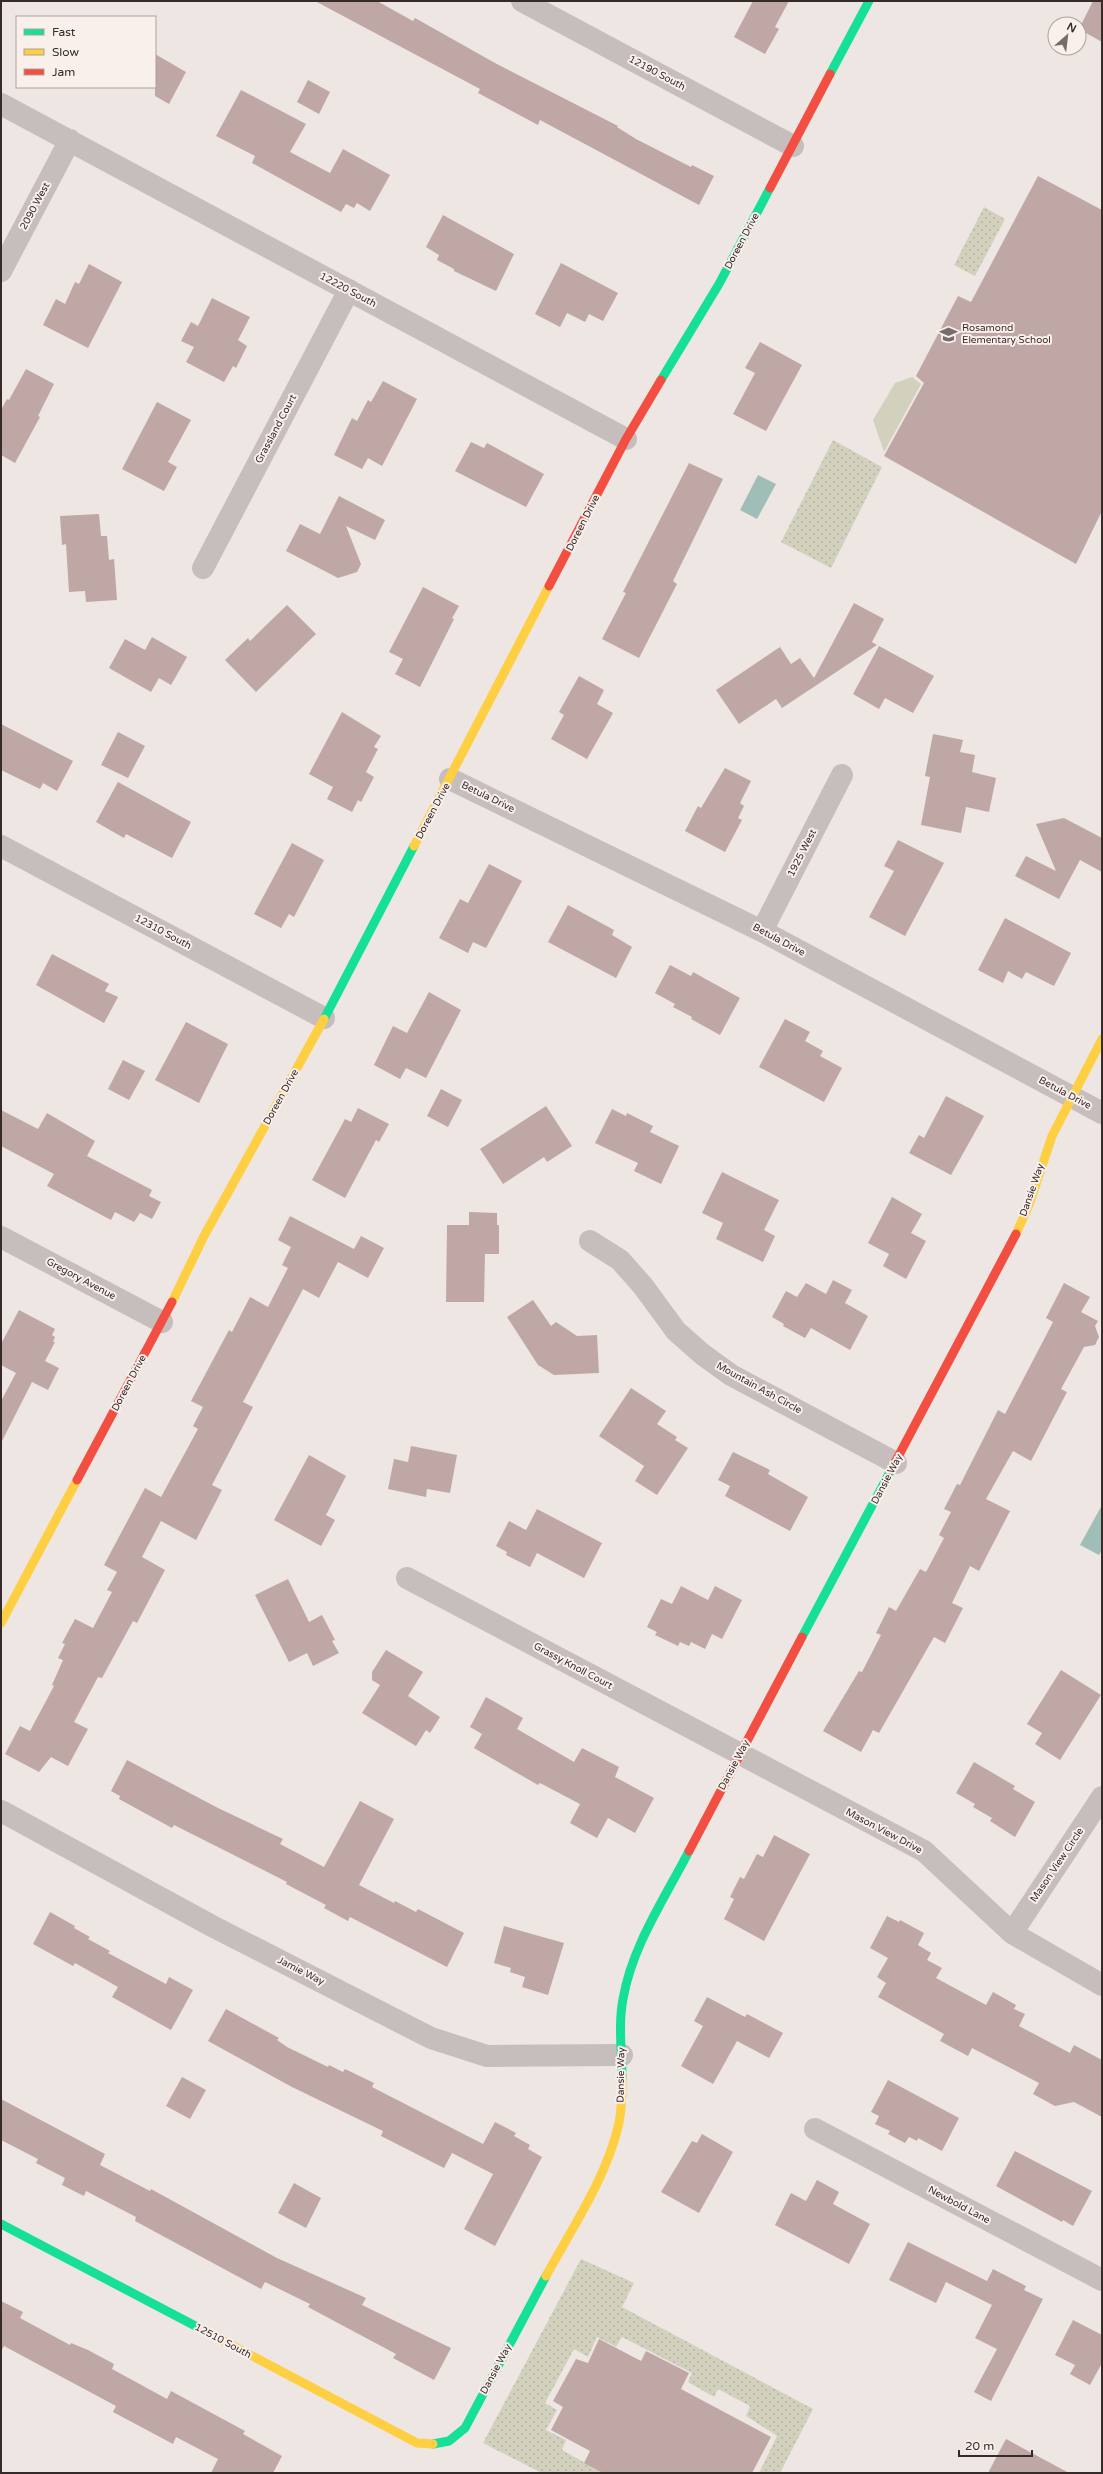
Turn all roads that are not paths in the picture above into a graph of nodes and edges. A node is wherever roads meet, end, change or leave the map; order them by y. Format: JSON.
{"nodes":[{"id":1,"x":522,"y":1,"type":"edge"},
{"id":2,"x":869,"y":1,"type":"edge"},
{"id":3,"x":1,"y":104,"type":"edge"},
{"id":4,"x":70,"y":140,"type":"junction"},
{"id":5,"x":793,"y":146,"type":"junction"},
{"id":6,"x":1,"y":271,"type":"edge"},
{"id":7,"x":349,"y":290,"type":"junction"},
{"id":8,"x":626,"y":439,"type":"junction"},
{"id":9,"x":203,"y":568,"type":"dead end"},
{"id":10,"x":842,"y":775,"type":"dead end"},
{"id":11,"x":450,"y":779,"type":"junction"},
{"id":12,"x":1,"y":846,"type":"edge"},
{"id":13,"x":762,"y":931,"type":"junction"},
{"id":14,"x":324,"y":1018,"type":"junction"},
{"id":15,"x":1102,"y":1039,"type":"edge"},
{"id":16,"x":1072,"y":1097,"type":"junction"},
{"id":17,"x":1102,"y":1113,"type":"edge"},
{"id":18,"x":1,"y":1237,"type":"edge"},
{"id":19,"x":590,"y":1241,"type":"dead end"},
{"id":20,"x":162,"y":1322,"type":"junction"},
{"id":21,"x":896,"y":1463,"type":"junction"},
{"id":22,"x":408,"y":1578,"type":"dead end"},
{"id":23,"x":1,"y":1623,"type":"edge"},
{"id":24,"x":739,"y":1754,"type":"junction"},
{"id":25,"x":1102,"y":1797,"type":"edge"},
{"id":26,"x":1,"y":1811,"type":"edge"},
{"id":27,"x":1012,"y":1933,"type":"junction"},
{"id":28,"x":1102,"y":1985,"type":"edge"},
{"id":29,"x":622,"y":2056,"type":"junction"},
{"id":30,"x":815,"y":2129,"type":"dead end"},
{"id":31,"x":1,"y":2224,"type":"edge"},
{"id":32,"x":1102,"y":2280,"type":"edge"},
{"id":33,"x":448,"y":2443,"type":"joint"}],
"edges":[{"from":1,"to":5,"type":"street","name":"12190 South"},
{"from":2,"to":5,"type":"street","name":"Doreen Drive"},
{"from":3,"to":4,"type":"street","name":"12220 South"},
{"from":4,"to":6,"type":"street","name":"2090 West"},
{"from":4,"to":7,"type":"street","name":"12220 South"},
{"from":5,"to":8,"type":"street","name":"Doreen Drive"},
{"from":7,"to":8,"type":"street","name":"12220 South"},
{"from":7,"to":9,"type":"street","name":"Grassland Court"},
{"from":8,"to":11,"type":"street","name":"Doreen Drive"},
{"from":10,"to":13,"type":"street","name":"1925 West"},
{"from":11,"to":13,"type":"street","name":"Betula Drive"},
{"from":11,"to":14,"type":"street","name":"Doreen Drive"},
{"from":12,"to":14,"type":"street","name":"12310 South"},
{"from":13,"to":16,"type":"street","name":"Betula Drive"},
{"from":14,"to":20,"type":"street","name":"Doreen Drive"},
{"from":15,"to":16,"type":"street","name":"Dansie Way"},
{"from":16,"to":17,"type":"street","name":"Betula Drive"},
{"from":16,"to":21,"type":"street","name":"Dansie Way"},
{"from":18,"to":20,"type":"street","name":"Gregory Avenue"},
{"from":19,"to":21,"type":"street","name":"Mountain Ash Circle"},
{"from":20,"to":23,"type":"street","name":"Doreen Drive"},
{"from":21,"to":24,"type":"street","name":"Dansie Way"},
{"from":22,"to":24,"type":"street","name":"Grassy Knoll Court"},
{"from":24,"to":27,"type":"street","name":"Mason View Drive"},
{"from":24,"to":29,"type":"street","name":"Dansie Way"},
{"from":25,"to":27,"type":"street","name":"Mason View Circle"},
{"from":26,"to":29,"type":"street","name":"Jamie Way"},
{"from":27,"to":28,"type":"street","name":"Mason View Drive"},
{"from":29,"to":33,"type":"street","name":"Dansie Way"},
{"from":30,"to":32,"type":"street","name":"Newbold Lane"},
{"from":31,"to":33,"type":"street","name":"12510 South"}]}
